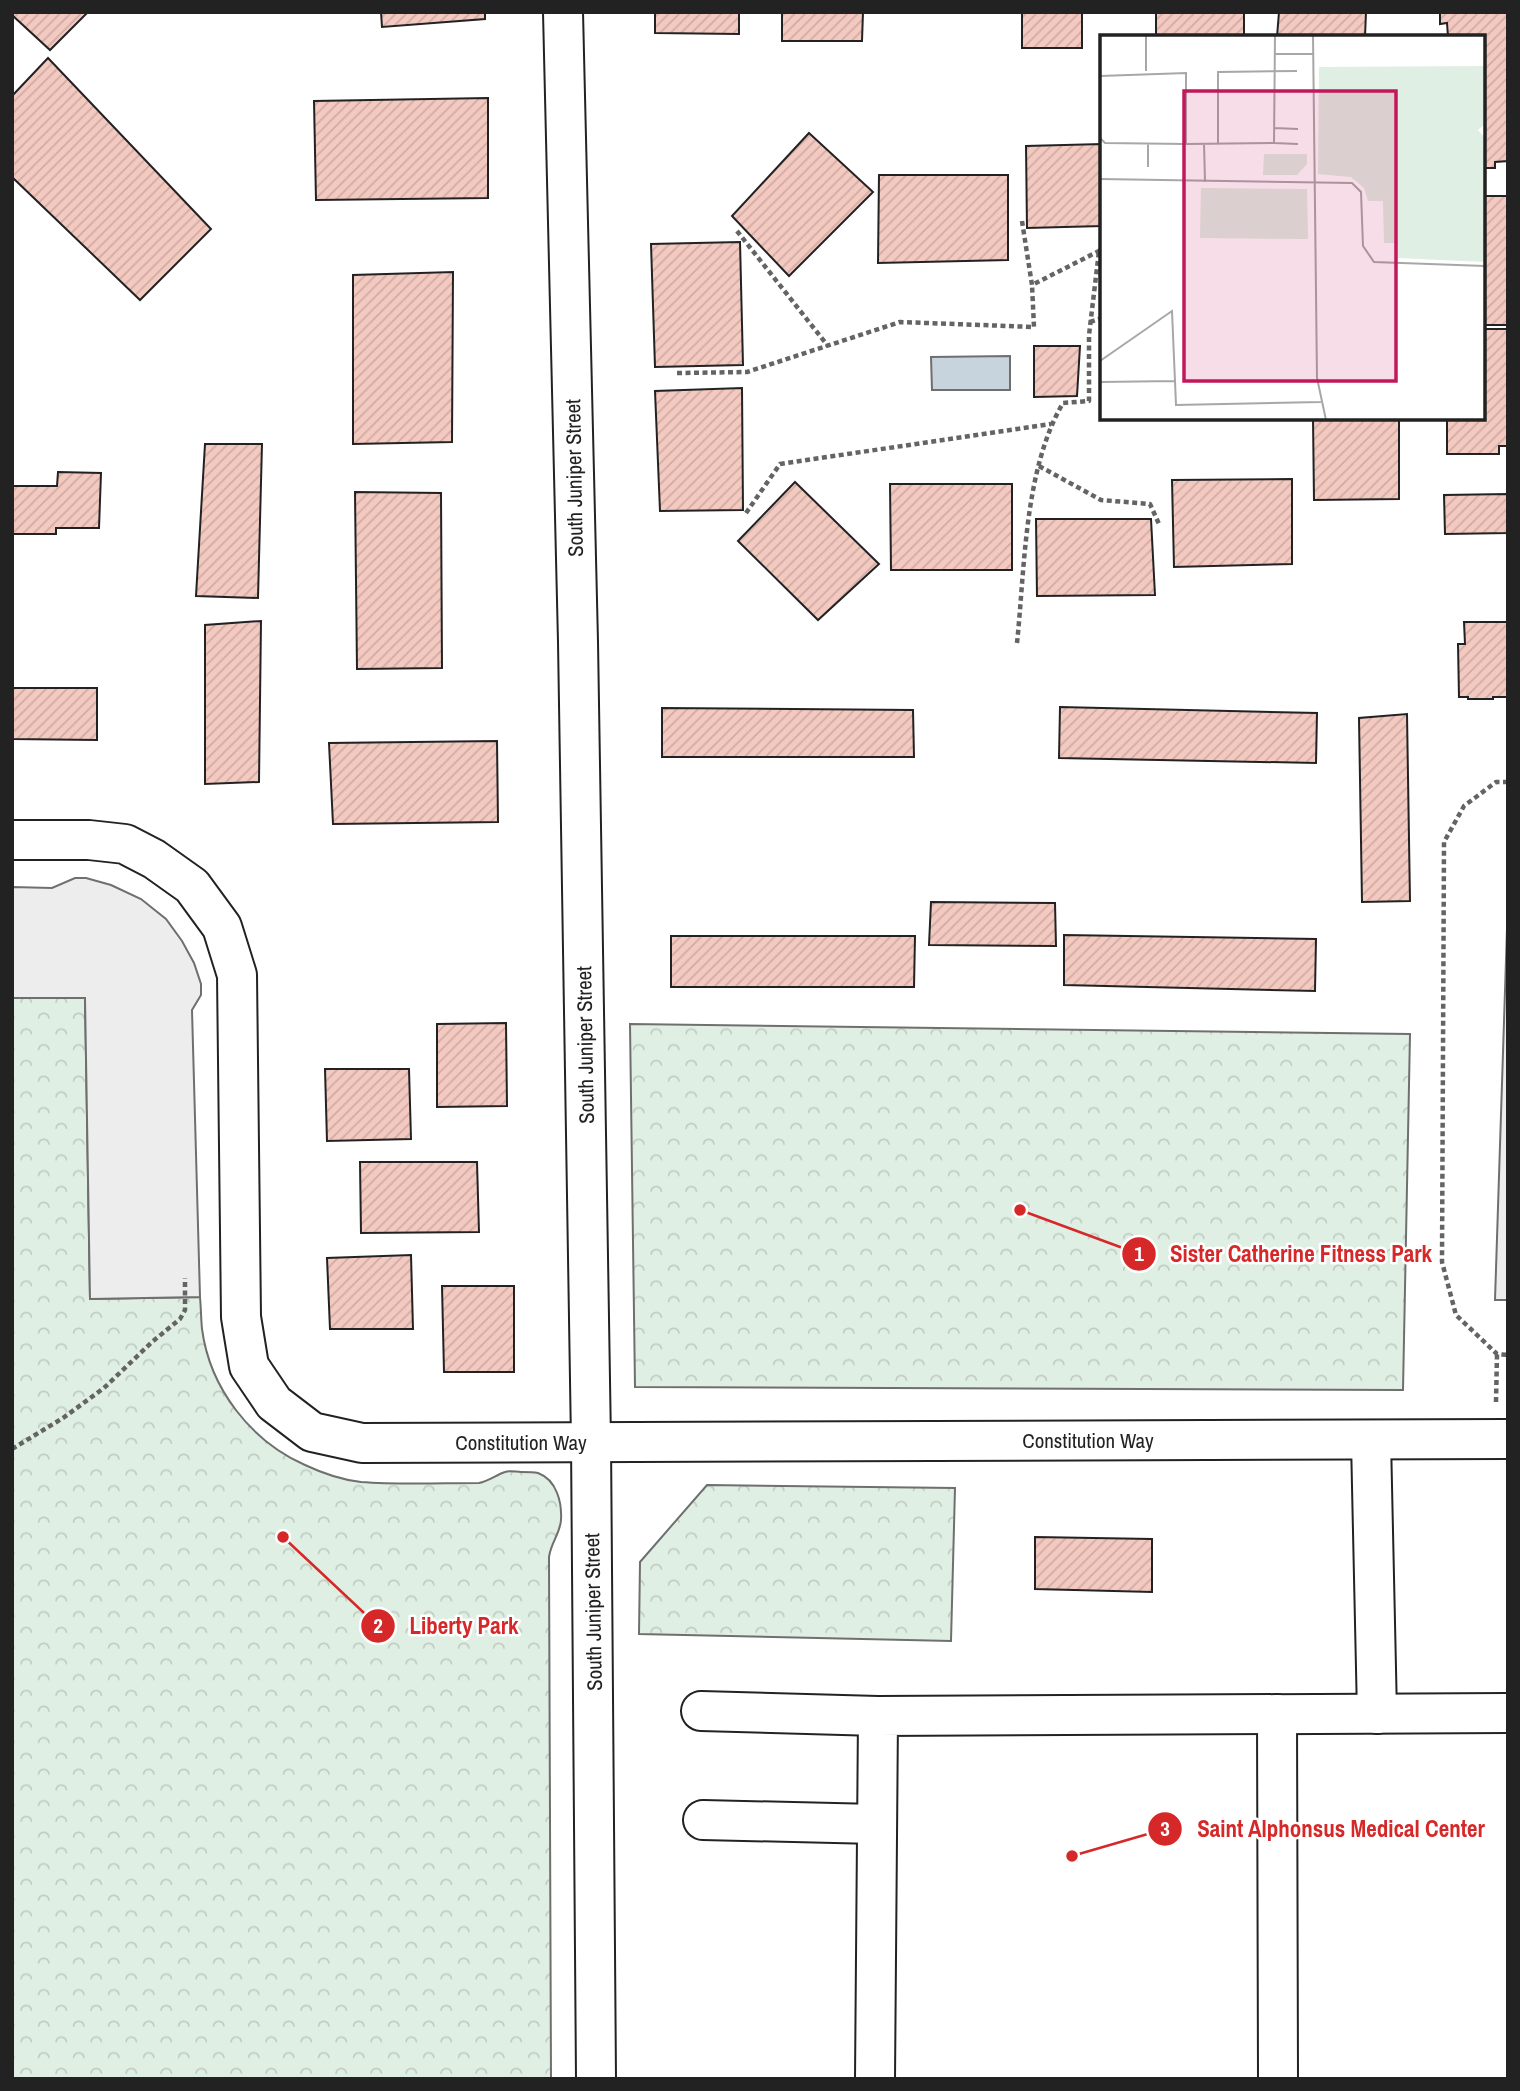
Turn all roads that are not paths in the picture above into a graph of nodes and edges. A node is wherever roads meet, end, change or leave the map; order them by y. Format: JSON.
{"nodes":[{"id":1,"x":563,"y":12,"type":"edge"},
{"id":2,"x":12,"y":840,"type":"edge"},
{"id":3,"x":1501,"y":1439,"type":"edge"},
{"id":4,"x":1371,"y":1440,"type":"junction"},
{"id":5,"x":591,"y":1441,"type":"junction"},
{"id":6,"x":701,"y":1711,"type":"dead end"},
{"id":7,"x":1508,"y":1713,"type":"edge"},
{"id":8,"x":1277,"y":1714,"type":"junction"},
{"id":9,"x":1377,"y":1714,"type":"junction"},
{"id":10,"x":878,"y":1716,"type":"junction"},
{"id":11,"x":703,"y":1820,"type":"dead end"},
{"id":12,"x":876,"y":1824,"type":"junction"},
{"id":13,"x":596,"y":2079,"type":"edge"},
{"id":14,"x":875,"y":2079,"type":"edge"},
{"id":15,"x":1278,"y":2079,"type":"edge"}],
"edges":[{"from":1,"to":5,"type":"street","name":"South Juniper Street"},
{"from":2,"to":5,"type":"street","name":"Constitution Way"},
{"from":3,"to":4,"type":"street","name":"Constitution Way"},
{"from":4,"to":5,"type":"street","name":"Constitution Way"},
{"from":4,"to":9,"type":"street"},
{"from":5,"to":13,"type":"street","name":"South Juniper Street"},
{"from":6,"to":10,"type":"street"},
{"from":7,"to":9,"type":"street"},
{"from":8,"to":9,"type":"street"},
{"from":8,"to":10,"type":"street"},
{"from":8,"to":15,"type":"street"},
{"from":10,"to":12,"type":"street"},
{"from":11,"to":12,"type":"street"},
{"from":12,"to":14,"type":"street"}]}
